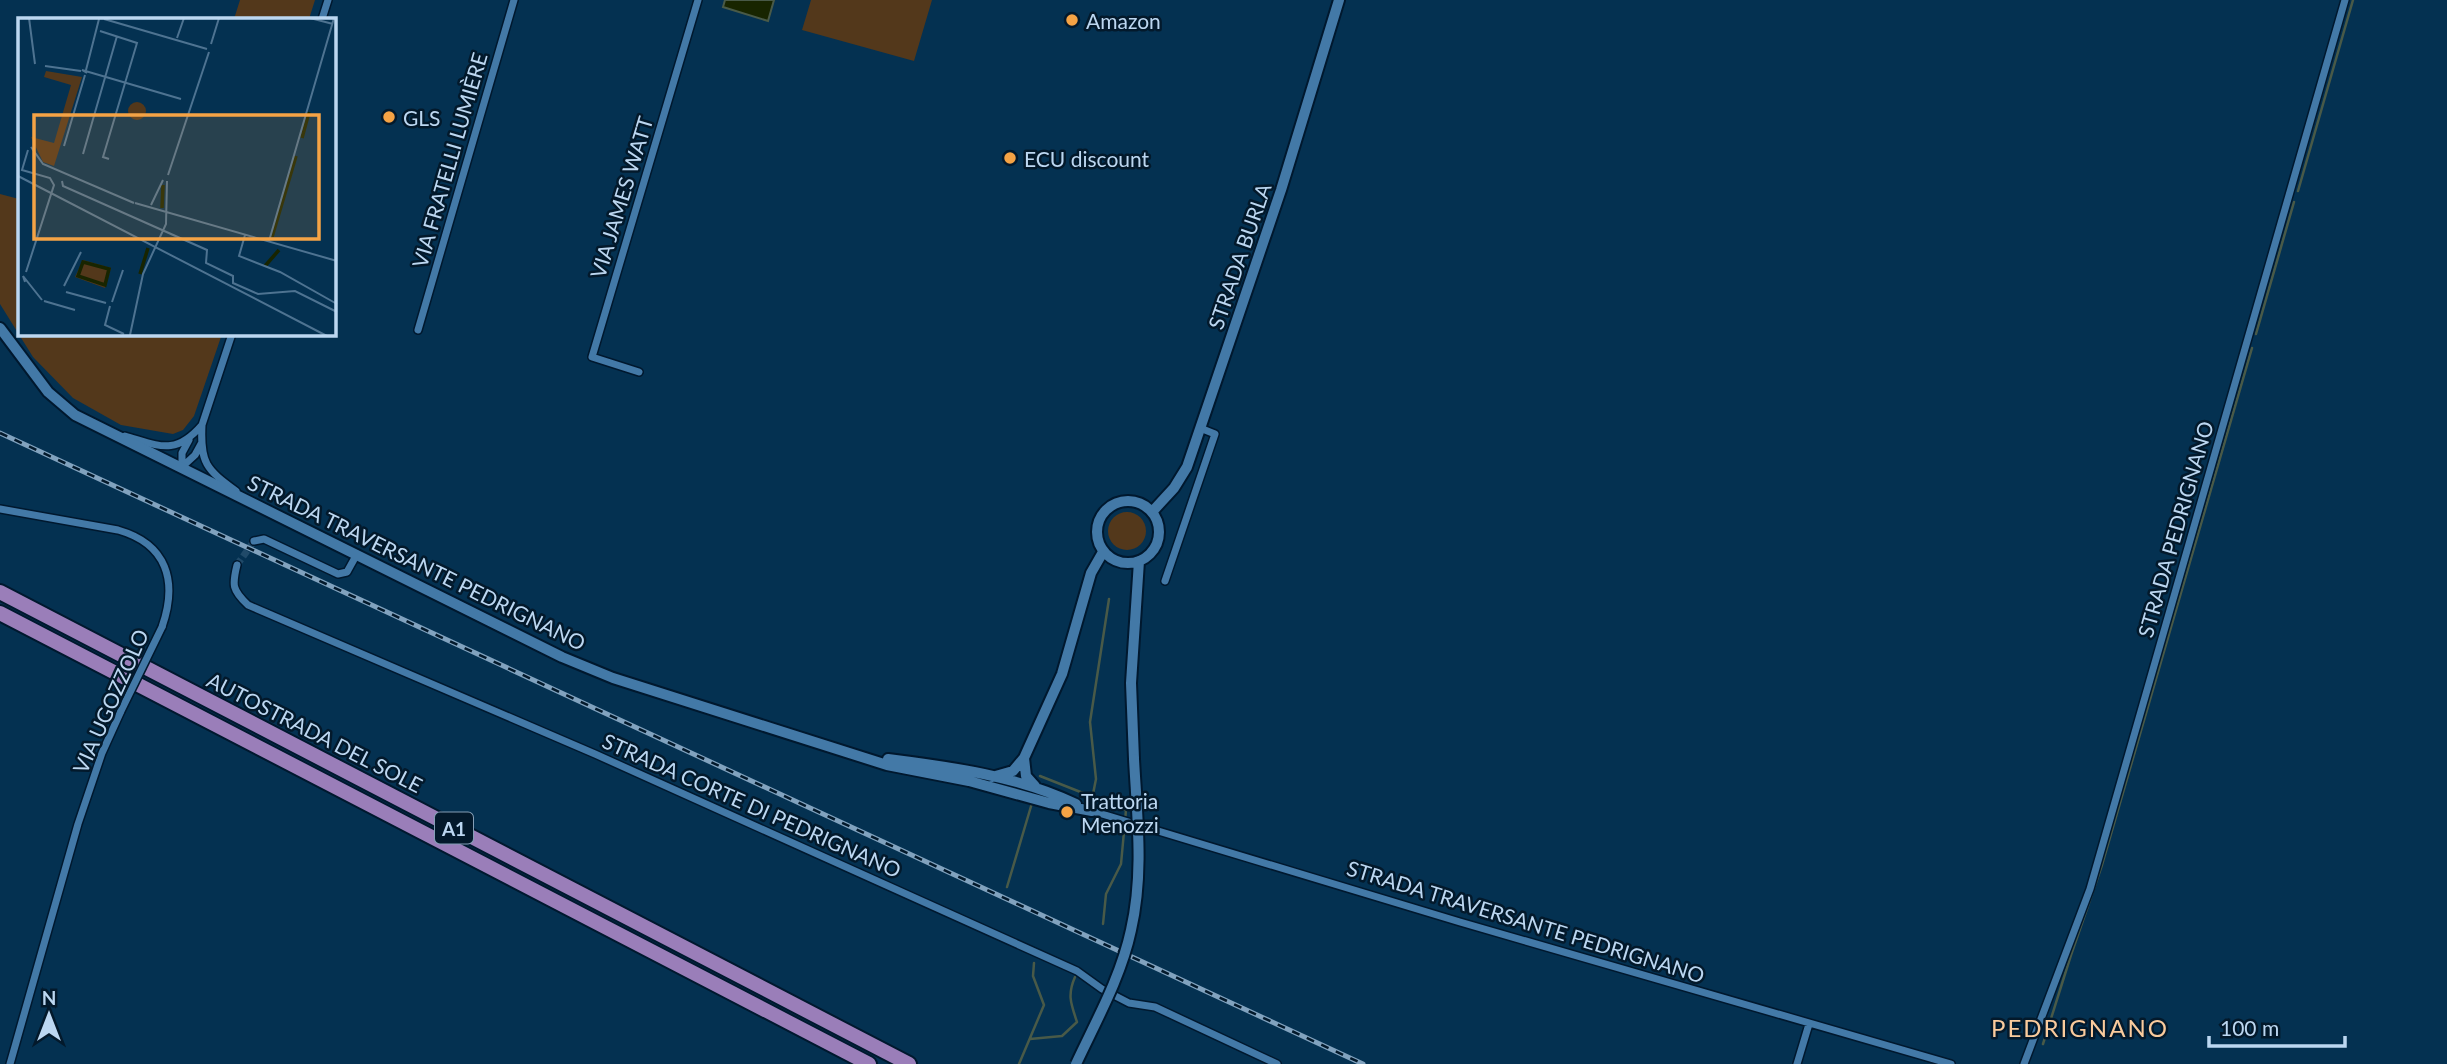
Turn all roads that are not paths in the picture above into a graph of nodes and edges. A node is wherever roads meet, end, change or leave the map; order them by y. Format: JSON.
{"nodes":[{"id":1,"x":328,"y":0,"type":"edge"},
{"id":2,"x":514,"y":0,"type":"edge"},
{"id":3,"x":698,"y":0,"type":"edge"},
{"id":4,"x":1339,"y":0,"type":"edge"},
{"id":5,"x":2345,"y":0,"type":"edge"},
{"id":6,"x":322,"y":18,"type":"edge"},
{"id":7,"x":0,"y":328,"type":"edge"},
{"id":8,"x":418,"y":330,"type":"dead end"},
{"id":9,"x":231,"y":336,"type":"edge"},
{"id":10,"x":639,"y":372,"type":"dead end"},
{"id":11,"x":202,"y":425,"type":"junction"},
{"id":12,"x":1200,"y":428,"type":"junction"},
{"id":13,"x":108,"y":432,"type":"junction"},
{"id":14,"x":189,"y":440,"type":"junction"},
{"id":15,"x":201,"y":444,"type":"junction"},
{"id":16,"x":182,"y":467,"type":"junction"},
{"id":17,"x":250,"y":501,"type":"junction"},
{"id":18,"x":0,"y":509,"type":"edge"},
{"id":19,"x":1152,"y":512,"type":"junction"},
{"id":20,"x":254,"y":541,"type":"dead end"},
{"id":21,"x":1103,"y":552,"type":"junction"},
{"id":22,"x":357,"y":554,"type":"junction"},
{"id":23,"x":1139,"y":561,"type":"junction"},
{"id":24,"x":237,"y":565,"type":"tunnel mouth"},
{"id":25,"x":1165,"y":581,"type":"dead end"},
{"id":26,"x":0,"y":592,"type":"edge"},
{"id":27,"x":0,"y":613,"type":"edge"},
{"id":28,"x":861,"y":755,"type":"junction"},
{"id":29,"x":1024,"y":758,"type":"junction"},
{"id":30,"x":928,"y":773,"type":"junction"},
{"id":31,"x":1013,"y":776,"type":"junction"},
{"id":32,"x":1037,"y":788,"type":"junction"},
{"id":33,"x":1023,"y":795,"type":"junction"},
{"id":34,"x":1092,"y":811,"type":"junction"},
{"id":35,"x":1809,"y":1024,"type":"junction"},
{"id":36,"x":10,"y":1064,"type":"edge"},
{"id":37,"x":869,"y":1064,"type":"edge"},
{"id":38,"x":909,"y":1064,"type":"edge"},
{"id":39,"x":1076,"y":1064,"type":"edge"},
{"id":40,"x":1277,"y":1064,"type":"edge"},
{"id":41,"x":1797,"y":1064,"type":"edge"},
{"id":42,"x":1951,"y":1064,"type":"edge"},
{"id":43,"x":2024,"y":1064,"type":"edge"}],
"edges":[{"from":1,"to":6,"type":"street"},
{"from":2,"to":8,"type":"street","name":"VIA FRATELLI LUMIÈRE"},
{"from":3,"to":10,"type":"street","name":"VIA JAMES WATT"},
{"from":4,"to":12,"type":"street","name":"STRADA BURLA"},
{"from":5,"to":43,"type":"street","name":"STRADA PEDRIGNANO"},
{"from":7,"to":13,"type":"street","name":"STRADA TRAVERSANTE PEDRIGNANO"},
{"from":9,"to":11,"type":"street"},
{"from":11,"to":14,"type":"street"},
{"from":11,"to":15,"type":"street"},
{"from":12,"to":19,"type":"street","name":"STRADA BURLA"},
{"from":12,"to":25,"type":"street"},
{"from":13,"to":14,"type":"street"},
{"from":13,"to":16,"type":"street","name":"STRADA TRAVERSANTE PEDRIGNANO"},
{"from":14,"to":16,"type":"street"},
{"from":15,"to":16,"type":"street"},
{"from":15,"to":17,"type":"street"},
{"from":16,"to":17,"type":"street","name":"STRADA TRAVERSANTE PEDRIGNANO"},
{"from":17,"to":22,"type":"street","name":"STRADA TRAVERSANTE PEDRIGNANO"},
{"from":18,"to":36,"type":"street","name":"VIA UGOZZOLO","bridge":true},
{"from":19,"to":21,"type":"street"},
{"from":19,"to":23,"type":"street"},
{"from":20,"to":22,"type":"street"},
{"from":21,"to":23,"type":"street"},
{"from":21,"to":29,"type":"street"},
{"from":22,"to":28,"type":"street","name":"STRADA TRAVERSANTE PEDRIGNANO"},
{"from":23,"to":39,"type":"street","bridge":true},
{"from":24,"to":40,"type":"street","name":"STRADA CORTE DI PEDRIGNANO"},
{"from":26,"to":38,"type":"highway","name":"AUTOSTRADA DEL SOLE","number":"A1"},
{"from":27,"to":37,"type":"highway","name":"AUTOSTRADA DEL SOLE","number":"A1"},
{"from":28,"to":30,"type":"street","name":"STRADA TRAVERSANTE PEDRIGNANO"},
{"from":28,"to":31,"type":"street","name":"STRADA TRAVERSANTE PEDRIGNANO"},
{"from":29,"to":31,"type":"street"},
{"from":29,"to":32,"type":"street"},
{"from":30,"to":31,"type":"street","name":"STRADA TRAVERSANTE PEDRIGNANO"},
{"from":30,"to":33,"type":"street","name":"STRADA TRAVERSANTE PEDRIGNANO"},
{"from":31,"to":32,"type":"street","name":"STRADA TRAVERSANTE PEDRIGNANO"},
{"from":31,"to":33,"type":"street"},
{"from":32,"to":34,"type":"street","name":"STRADA TRAVERSANTE PEDRIGNANO"},
{"from":33,"to":34,"type":"street","name":"STRADA TRAVERSANTE PEDRIGNANO"},
{"from":34,"to":35,"type":"street","name":"STRADA TRAVERSANTE PEDRIGNANO"},
{"from":35,"to":41,"type":"street"},
{"from":35,"to":42,"type":"street","name":"STRADA TRAVERSANTE PEDRIGNANO"}]}
